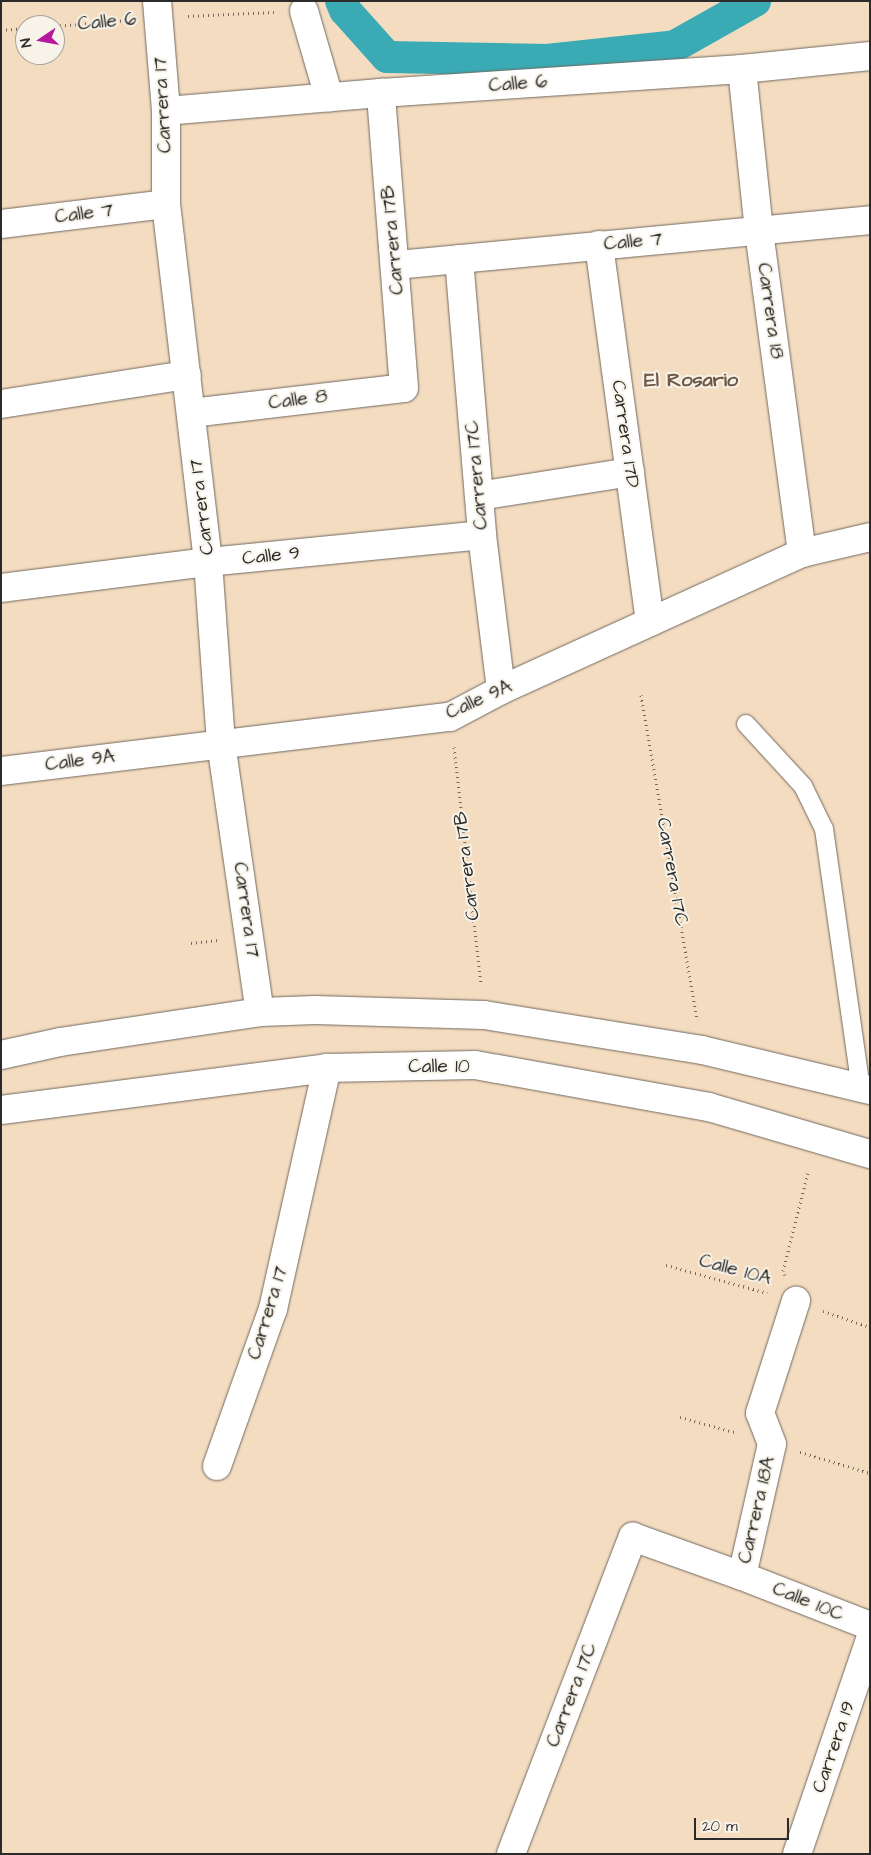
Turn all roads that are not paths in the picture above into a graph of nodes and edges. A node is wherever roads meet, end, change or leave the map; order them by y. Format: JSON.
{"nodes":[{"id":1,"x":158,"y":9,"type":"edge"},
{"id":2,"x":304,"y":11,"type":"road end"},
{"id":3,"x":870,"y":56,"type":"edge"},
{"id":4,"x":742,"y":69,"type":"junction"},
{"id":5,"x":381,"y":93,"type":"junction"},
{"id":6,"x":329,"y":97,"type":"junction"},
{"id":7,"x":166,"y":111,"type":"junction"},
{"id":8,"x":166,"y":204,"type":"junction"},
{"id":9,"x":870,"y":220,"type":"edge"},
{"id":10,"x":1,"y":224,"type":"edge"},
{"id":11,"x":759,"y":231,"type":"junction"},
{"id":12,"x":599,"y":246,"type":"junction"},
{"id":13,"x":459,"y":259,"type":"junction"},
{"id":14,"x":396,"y":264,"type":"junction"},
{"id":15,"x":187,"y":375,"type":"junction"},
{"id":16,"x":404,"y":388,"type":"joint"},
{"id":17,"x":1,"y":404,"type":"edge"},
{"id":18,"x":191,"y":413,"type":"junction"},
{"id":19,"x":630,"y":472,"type":"junction"},
{"id":20,"x":479,"y":496,"type":"junction"},
{"id":21,"x":482,"y":535,"type":"junction"},
{"id":22,"x":869,"y":539,"type":"edge"},
{"id":23,"x":802,"y":553,"type":"junction"},
{"id":24,"x":208,"y":562,"type":"junction"},
{"id":25,"x":1,"y":588,"type":"edge"},
{"id":26,"x":650,"y":622,"type":"junction"},
{"id":27,"x":501,"y":690,"type":"junction"},
{"id":28,"x":746,"y":724,"type":"dead end"},
{"id":29,"x":221,"y":744,"type":"junction"},
{"id":30,"x":1,"y":771,"type":"edge"},
{"id":31,"x":260,"y":1012,"type":"junction"},
{"id":32,"x":1,"y":1055,"type":"edge"},
{"id":33,"x":327,"y":1068,"type":"junction"},
{"id":34,"x":865,"y":1089,"type":"edge"},
{"id":35,"x":1,"y":1110,"type":"edge"},
{"id":36,"x":870,"y":1154,"type":"edge"},
{"id":37,"x":796,"y":1301,"type":"road end"},
{"id":38,"x":217,"y":1466,"type":"dead end"},
{"id":39,"x":633,"y":1537,"type":"joint"},
{"id":40,"x":742,"y":1576,"type":"junction"},
{"id":41,"x":870,"y":1626,"type":"edge"},
{"id":42,"x":870,"y":1639,"type":"edge"},
{"id":43,"x":512,"y":1854,"type":"edge"},
{"id":44,"x":797,"y":1854,"type":"edge"}],
"edges":[{"from":1,"to":7,"type":"street","name":"Carrera 17"},
{"from":2,"to":6,"type":"street"},
{"from":3,"to":4,"type":"street","name":"Calle 6"},
{"from":4,"to":5,"type":"street","name":"Calle 6"},
{"from":4,"to":11,"type":"street","name":"Carrera 18"},
{"from":5,"to":6,"type":"street","name":"Calle 6"},
{"from":5,"to":14,"type":"street","name":"Carrera 17B"},
{"from":6,"to":7,"type":"street","name":"Calle 6"},
{"from":7,"to":8,"type":"street","name":"Carrera 17"},
{"from":8,"to":10,"type":"street","name":"Calle 7"},
{"from":8,"to":15,"type":"street","name":"Carrera 17"},
{"from":9,"to":11,"type":"street","name":"Calle 7"},
{"from":11,"to":12,"type":"street","name":"Calle 7"},
{"from":11,"to":23,"type":"street","name":"Carrera 18"},
{"from":12,"to":13,"type":"street","name":"Calle 7"},
{"from":12,"to":19,"type":"street","name":"Carrera 17D"},
{"from":13,"to":14,"type":"street","name":"Calle 7"},
{"from":13,"to":20,"type":"street","name":"Carrera 17C"},
{"from":14,"to":16,"type":"street","name":"Carrera 17B"},
{"from":15,"to":17,"type":"street"},
{"from":15,"to":18,"type":"street","name":"Carrera 17"},
{"from":16,"to":18,"type":"street","name":"Calle 8"},
{"from":18,"to":24,"type":"street","name":"Carrera 17"},
{"from":19,"to":20,"type":"street"},
{"from":19,"to":26,"type":"street","name":"Carrera 17D"},
{"from":20,"to":21,"type":"street","name":"Carrera 17C"},
{"from":21,"to":24,"type":"street","name":"Calle 9"},
{"from":21,"to":27,"type":"street","name":"Carrera 17C"},
{"from":22,"to":23,"type":"street","name":"Calle 9A"},
{"from":23,"to":26,"type":"street","name":"Calle 9A"},
{"from":24,"to":25,"type":"street","name":"Calle 9"},
{"from":24,"to":29,"type":"street","name":"Carrera 17"},
{"from":26,"to":27,"type":"street","name":"Calle 9A"},
{"from":27,"to":29,"type":"street","name":"Calle 9A"},
{"from":28,"to":34,"type":"lane"},
{"from":29,"to":30,"type":"street","name":"Calle 9A"},
{"from":29,"to":31,"type":"street","name":"Carrera 17"},
{"from":31,"to":32,"type":"street"},
{"from":31,"to":34,"type":"street"},
{"from":33,"to":35,"type":"street","name":"Calle 10"},
{"from":33,"to":36,"type":"street","name":"Calle 10"},
{"from":33,"to":38,"type":"street","name":"Carrera 17"},
{"from":37,"to":40,"type":"street","name":"Carrera 18A"},
{"from":39,"to":40,"type":"street","name":"Calle 10C"},
{"from":39,"to":43,"type":"street","name":"Carrera 17C"},
{"from":40,"to":41,"type":"street","name":"Calle 10C"},
{"from":42,"to":44,"type":"street","name":"Carrera 19"}]}
